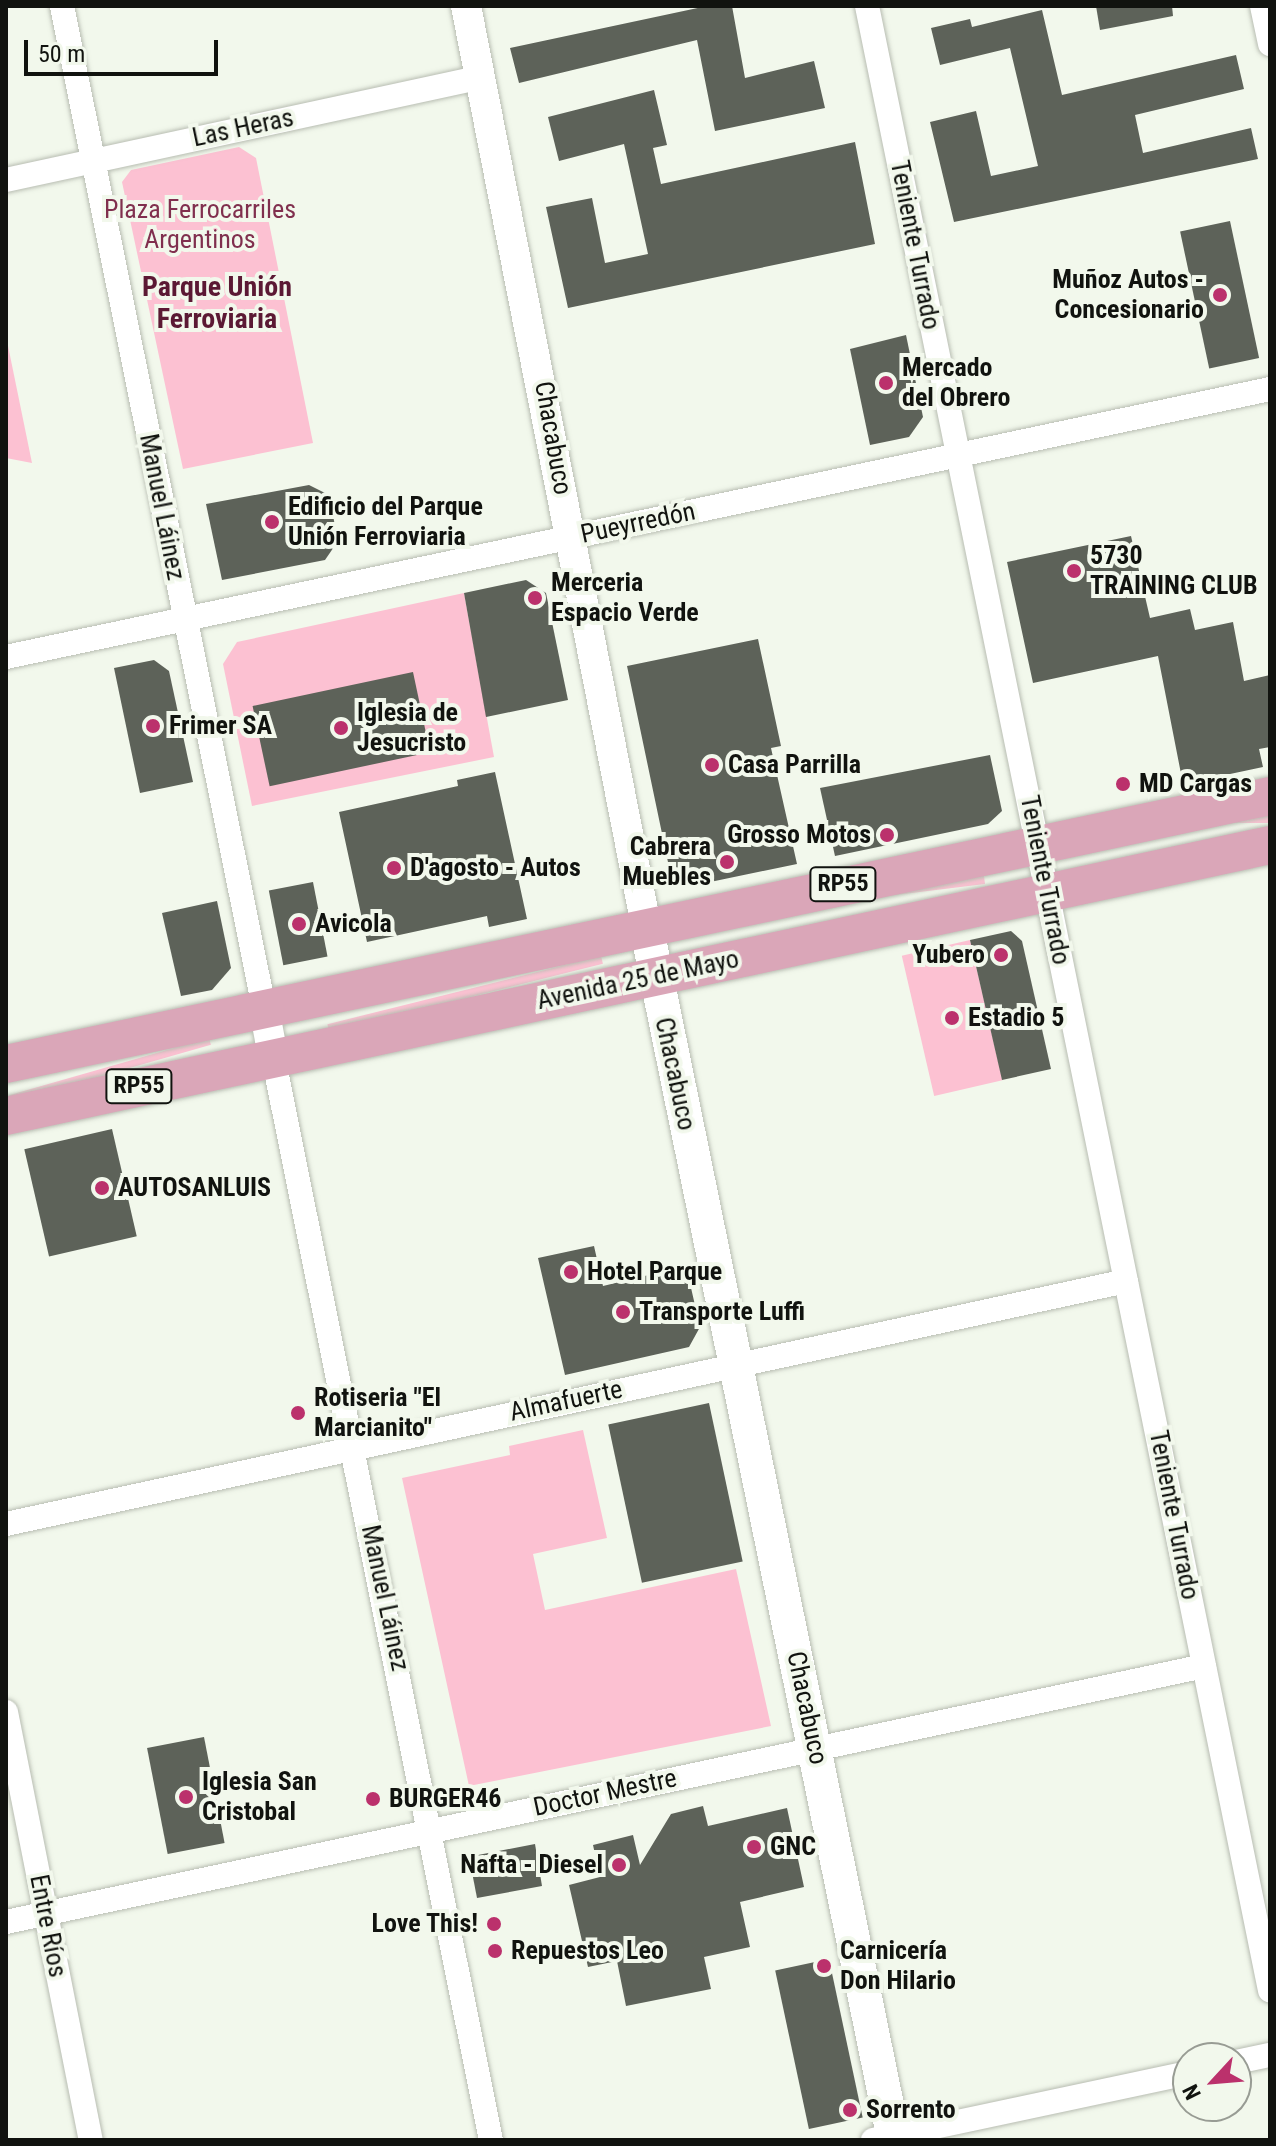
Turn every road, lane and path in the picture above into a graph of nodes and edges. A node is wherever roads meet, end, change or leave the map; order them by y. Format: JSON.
{"nodes":[{"id":1,"x":62,"y":6,"type":"edge"},
{"id":2,"x":466,"y":6,"type":"edge"},
{"id":3,"x":867,"y":6,"type":"edge"},
{"id":4,"x":1262,"y":6,"type":"edge"},
{"id":5,"x":1270,"y":44,"type":"edge"},
{"id":6,"x":481,"y":77,"type":"junction"},
{"id":7,"x":93,"y":161,"type":"junction"},
{"id":8,"x":6,"y":180,"type":"edge"},
{"id":9,"x":1270,"y":389,"type":"edge"},
{"id":10,"x":957,"y":455,"type":"junction"},
{"id":11,"x":571,"y":538,"type":"junction"},
{"id":12,"x":184,"y":618,"type":"junction"},
{"id":13,"x":6,"y":657,"type":"edge"},
{"id":14,"x":1270,"y":796,"type":"edge"},
{"id":15,"x":1039,"y":843,"type":"junction"},
{"id":16,"x":1270,"y":845,"type":"edge"},
{"id":17,"x":1047,"y":894,"type":"junction"},
{"id":18,"x":646,"y":925,"type":"junction"},
{"id":19,"x":655,"y":976,"type":"junction"},
{"id":20,"x":264,"y":1008,"type":"junction"},
{"id":21,"x":273,"y":1056,"type":"junction"},
{"id":22,"x":6,"y":1064,"type":"edge"},
{"id":23,"x":6,"y":1116,"type":"edge"},
{"id":24,"x":1126,"y":1281,"type":"junction"},
{"id":25,"x":737,"y":1364,"type":"junction"},
{"id":26,"x":354,"y":1448,"type":"junction"},
{"id":27,"x":6,"y":1524,"type":"edge"},
{"id":28,"x":1204,"y":1666,"type":"junction"},
{"id":29,"x":6,"y":1712,"type":"edge"},
{"id":30,"x":815,"y":1747,"type":"junction"},
{"id":31,"x":433,"y":1830,"type":"junction"},
{"id":32,"x":46,"y":1913,"type":"junction"},
{"id":33,"x":6,"y":1922,"type":"edge"},
{"id":34,"x":1270,"y":1990,"type":"edge"},
{"id":35,"x":1172,"y":2077,"type":"edge"},
{"id":36,"x":887,"y":2139,"type":"edge"},
{"id":37,"x":91,"y":2140,"type":"edge"},
{"id":38,"x":491,"y":2140,"type":"edge"}],
"edges":[{"from":1,"to":7,"type":"street","name":"Manuel Láinez"},
{"from":2,"to":6,"type":"street","name":"Chacabuco"},
{"from":3,"to":10,"type":"street","name":"Teniente Turrado"},
{"from":4,"to":5,"type":"street"},
{"from":6,"to":7,"type":"street","name":"Las Heras"},
{"from":6,"to":11,"type":"street","name":"Chacabuco"},
{"from":7,"to":8,"type":"street","name":"Las Heras"},
{"from":7,"to":12,"type":"street","name":"Manuel Láinez"},
{"from":9,"to":10,"type":"street","name":"Pueyrredón"},
{"from":10,"to":11,"type":"street","name":"Pueyrredón"},
{"from":10,"to":15,"type":"street","name":"Teniente Turrado"},
{"from":11,"to":12,"type":"street","name":"Pueyrredón"},
{"from":11,"to":18,"type":"street","name":"Chacabuco"},
{"from":12,"to":13,"type":"street","name":"Pueyrredón"},
{"from":12,"to":20,"type":"street","name":"Manuel Láinez"},
{"from":14,"to":15,"type":"main road","name":"Avenida 25 de Mayo","number":"RP55"},
{"from":15,"to":17,"type":"street","name":"Teniente Turrado"},
{"from":15,"to":18,"type":"main road","name":"Avenida 25 de Mayo","number":"RP55"},
{"from":16,"to":17,"type":"main road","name":"Avenida 25 de Mayo","number":"RP55"},
{"from":17,"to":19,"type":"main road","name":"Avenida 25 de Mayo","number":"RP55"},
{"from":17,"to":24,"type":"street","name":"Teniente Turrado"},
{"from":18,"to":19,"type":"main road","name":"Chacabuco"},
{"from":18,"to":20,"type":"main road","name":"Avenida 25 de Mayo","number":"RP55"},
{"from":19,"to":21,"type":"main road","name":"Avenida 25 de Mayo","number":"RP55"},
{"from":19,"to":25,"type":"main road","name":"Chacabuco"},
{"from":20,"to":21,"type":"street"},
{"from":20,"to":22,"type":"main road","name":"Avenida 25 de Mayo","number":"RP55"},
{"from":21,"to":23,"type":"main road","name":"Avenida 25 de Mayo","number":"RP55"},
{"from":21,"to":26,"type":"street","name":"Manuel Láinez"},
{"from":24,"to":25,"type":"street","name":"Almafuerte"},
{"from":24,"to":28,"type":"street","name":"Teniente Turrado"},
{"from":25,"to":26,"type":"street","name":"Almafuerte"},
{"from":25,"to":30,"type":"main road","name":"Chacabuco"},
{"from":26,"to":27,"type":"street","name":"Almafuerte"},
{"from":26,"to":31,"type":"street","name":"Manuel Láinez"},
{"from":28,"to":30,"type":"street","name":"Doctor Mestre"},
{"from":28,"to":34,"type":"street","name":"Teniente Turrado"},
{"from":29,"to":32,"type":"street","name":"Entre Ríos"},
{"from":30,"to":31,"type":"street","name":"Doctor Mestre"},
{"from":30,"to":36,"type":"main road","name":"Chacabuco"},
{"from":31,"to":32,"type":"street","name":"Doctor Mestre"},
{"from":31,"to":38,"type":"street","name":"Manuel Láinez"},
{"from":32,"to":33,"type":"street","name":"Doctor Mestre"},
{"from":32,"to":37,"type":"street","name":"Entre Ríos"},
{"from":35,"to":36,"type":"street"}]}
